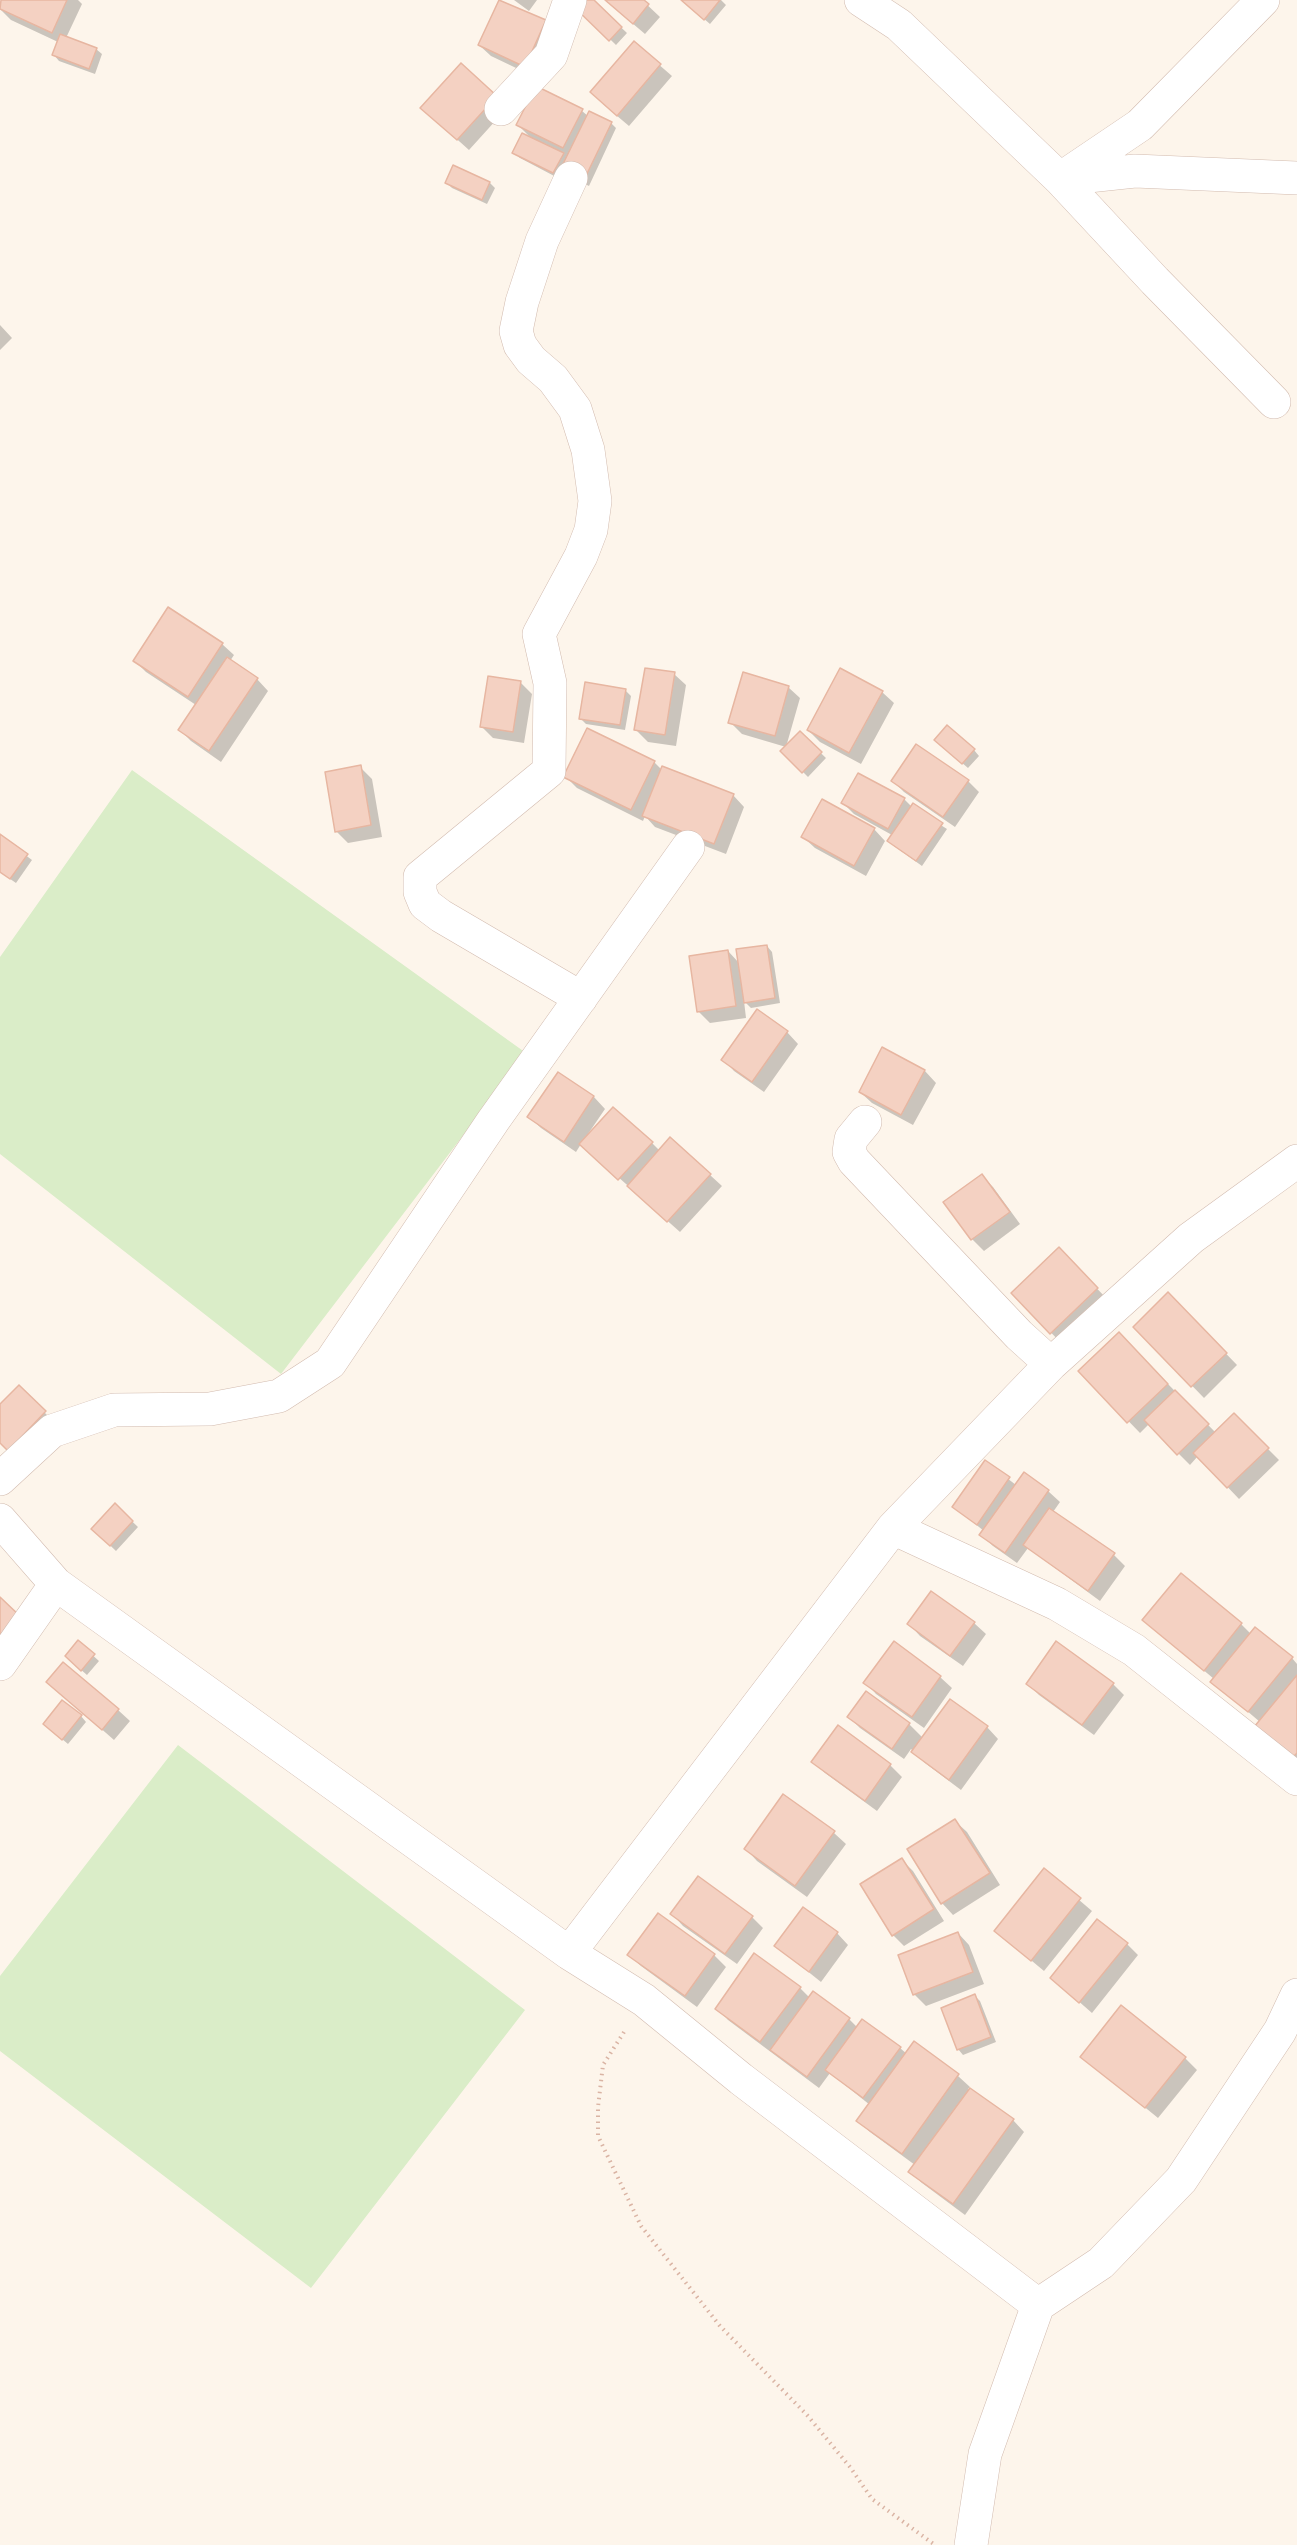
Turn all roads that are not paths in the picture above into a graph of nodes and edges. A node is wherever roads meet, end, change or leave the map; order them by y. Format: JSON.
{"nodes":[{"id":1,"x":570,"y":0,"type":"edge"},
{"id":2,"x":861,"y":0,"type":"edge"},
{"id":3,"x":1263,"y":0,"type":"edge"},
{"id":4,"x":501,"y":109,"type":"dead end"},
{"id":5,"x":570,"y":177,"type":"dead end"},
{"id":6,"x":1297,"y":178,"type":"edge"},
{"id":7,"x":1060,"y":179,"type":"junction"},
{"id":8,"x":1274,"y":402,"type":"dead end"},
{"id":9,"x":687,"y":847,"type":"dead end"},
{"id":10,"x":581,"y":998,"type":"junction"},
{"id":11,"x":865,"y":1122,"type":"dead end"},
{"id":12,"x":1297,"y":1161,"type":"edge"},
{"id":13,"x":1051,"y":1364,"type":"junction"},
{"id":14,"x":0,"y":1479,"type":"edge"},
{"id":15,"x":0,"y":1520,"type":"edge"},
{"id":16,"x":893,"y":1528,"type":"junction"},
{"id":17,"x":56,"y":1584,"type":"junction"},
{"id":18,"x":0,"y":1664,"type":"edge"},
{"id":19,"x":1297,"y":1779,"type":"edge"},
{"id":20,"x":569,"y":1953,"type":"junction"},
{"id":21,"x":1297,"y":1995,"type":"edge"},
{"id":22,"x":1038,"y":2305,"type":"junction"},
{"id":23,"x":971,"y":2545,"type":"edge"}],
"edges":[{"from":1,"to":4,"type":"street"},
{"from":2,"to":7,"type":"street"},
{"from":3,"to":7,"type":"street"},
{"from":5,"to":10,"type":"street"},
{"from":6,"to":7,"type":"street"},
{"from":7,"to":8,"type":"street"},
{"from":9,"to":10,"type":"street"},
{"from":10,"to":14,"type":"street"},
{"from":11,"to":13,"type":"street"},
{"from":12,"to":13,"type":"street"},
{"from":13,"to":16,"type":"street"},
{"from":15,"to":17,"type":"street"},
{"from":16,"to":19,"type":"street"},
{"from":16,"to":20,"type":"street"},
{"from":17,"to":18,"type":"street"},
{"from":17,"to":20,"type":"street"},
{"from":20,"to":22,"type":"street"},
{"from":21,"to":22,"type":"street"},
{"from":22,"to":23,"type":"street"}]}
